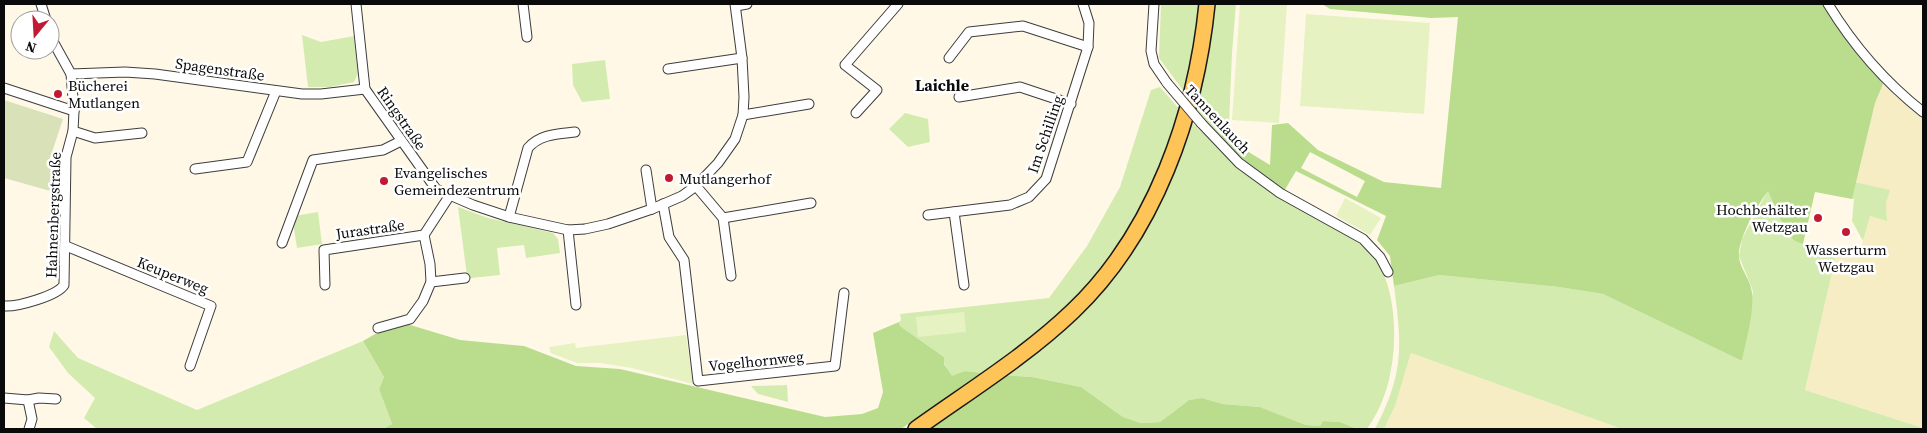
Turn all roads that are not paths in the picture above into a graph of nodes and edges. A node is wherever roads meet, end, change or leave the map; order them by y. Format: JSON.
{"nodes":[{"id":1,"x":356,"y":4,"type":"edge"},
{"id":2,"x":523,"y":4,"type":"edge"},
{"id":3,"x":747,"y":4,"type":"edge"},
{"id":4,"x":898,"y":4,"type":"edge"},
{"id":5,"x":1083,"y":4,"type":"edge"},
{"id":6,"x":1154,"y":4,"type":"edge"},
{"id":7,"x":1207,"y":4,"type":"edge"},
{"id":8,"x":1828,"y":4,"type":"edge"},
{"id":9,"x":736,"y":5,"type":"edge"},
{"id":10,"x":527,"y":37,"type":"dead end"},
{"id":11,"x":1088,"y":46,"type":"junction"},
{"id":12,"x":60,"y":54,"type":"edge"},
{"id":13,"x":742,"y":58,"type":"junction"},
{"id":14,"x":949,"y":58,"type":"dead end"},
{"id":15,"x":668,"y":69,"type":"dead end"},
{"id":16,"x":71,"y":74,"type":"junction"},
{"id":17,"x":4,"y":88,"type":"edge"},
{"id":18,"x":365,"y":89,"type":"junction"},
{"id":19,"x":276,"y":91,"type":"junction"},
{"id":20,"x":959,"y":97,"type":"dead end"},
{"id":21,"x":809,"y":104,"type":"dead end"},
{"id":22,"x":1071,"y":104,"type":"junction"},
{"id":23,"x":74,"y":111,"type":"junction"},
{"id":24,"x":1923,"y":112,"type":"edge"},
{"id":25,"x":856,"y":113,"type":"dead end"},
{"id":26,"x":743,"y":114,"type":"junction"},
{"id":27,"x":73,"y":131,"type":"junction"},
{"id":28,"x":575,"y":132,"type":"dead end"},
{"id":29,"x":142,"y":133,"type":"dead end"},
{"id":30,"x":401,"y":141,"type":"junction"},
{"id":31,"x":195,"y":169,"type":"dead end"},
{"id":32,"x":646,"y":170,"type":"dead end"},
{"id":33,"x":696,"y":186,"type":"junction"},
{"id":34,"x":450,"y":196,"type":"junction"},
{"id":35,"x":810,"y":203,"type":"dead end"},
{"id":36,"x":663,"y":204,"type":"junction"},
{"id":37,"x":652,"y":209,"type":"junction"},
{"id":38,"x":954,"y":212,"type":"junction"},
{"id":39,"x":928,"y":215,"type":"dead end"},
{"id":40,"x":509,"y":217,"type":"junction"},
{"id":41,"x":723,"y":218,"type":"junction"},
{"id":42,"x":568,"y":230,"type":"junction"},
{"id":43,"x":424,"y":235,"type":"junction"},
{"id":44,"x":282,"y":243,"type":"dead end"},
{"id":45,"x":66,"y":246,"type":"junction"},
{"id":46,"x":1388,"y":272,"type":"dead end"},
{"id":47,"x":731,"y":276,"type":"dead end"},
{"id":48,"x":465,"y":278,"type":"dead end"},
{"id":49,"x":431,"y":282,"type":"junction"},
{"id":50,"x":964,"y":284,"type":"dead end"},
{"id":51,"x":325,"y":285,"type":"dead end"},
{"id":52,"x":844,"y":293,"type":"dead end"},
{"id":53,"x":576,"y":305,"type":"dead end"},
{"id":54,"x":4,"y":306,"type":"edge"},
{"id":55,"x":378,"y":328,"type":"dead end"},
{"id":56,"x":190,"y":366,"type":"dead end"},
{"id":57,"x":4,"y":398,"type":"edge"},
{"id":58,"x":56,"y":399,"type":"dead end"},
{"id":59,"x":28,"y":400,"type":"junction"},
{"id":60,"x":29,"y":429,"type":"edge"},
{"id":61,"x":916,"y":429,"type":"edge"}],
"edges":[{"from":1,"to":18,"type":"street","name":"Ringstraße"},
{"from":2,"to":10,"type":"street"},
{"from":3,"to":9,"type":"street"},
{"from":4,"to":25,"type":"street"},
{"from":5,"to":11,"type":"street","name":"Im Schilling"},
{"from":6,"to":46,"type":"street","name":"Tannenlauch","bridge":true},
{"from":7,"to":61,"type":"main road"},
{"from":8,"to":24,"type":"street"},
{"from":9,"to":13,"type":"street","name":"Ringstraße"},
{"from":11,"to":14,"type":"street"},
{"from":11,"to":22,"type":"street","name":"Im Schilling"},
{"from":12,"to":16,"type":"street","name":"Hahnenbergstraße"},
{"from":13,"to":15,"type":"street"},
{"from":13,"to":26,"type":"street","name":"Ringstraße"},
{"from":16,"to":19,"type":"street","name":"Spagenstraße"},
{"from":16,"to":23,"type":"street","name":"Hahnenbergstraße"},
{"from":17,"to":23,"type":"street"},
{"from":18,"to":19,"type":"street","name":"Spagenstraße"},
{"from":18,"to":30,"type":"street","name":"Ringstraße"},
{"from":19,"to":31,"type":"street"},
{"from":20,"to":22,"type":"street"},
{"from":21,"to":26,"type":"street"},
{"from":22,"to":38,"type":"street","name":"Im Schilling"},
{"from":23,"to":27,"type":"street","name":"Hahnenbergstraße"},
{"from":26,"to":33,"type":"street","name":"Ringstraße"},
{"from":27,"to":29,"type":"street"},
{"from":27,"to":45,"type":"street","name":"Hahnenbergstraße"},
{"from":28,"to":40,"type":"street"},
{"from":30,"to":34,"type":"street","name":"Ringstraße"},
{"from":30,"to":44,"type":"street"},
{"from":32,"to":37,"type":"street"},
{"from":33,"to":36,"type":"street","name":"Ringstraße"},
{"from":33,"to":41,"type":"street"},
{"from":34,"to":40,"type":"street","name":"Ringstraße"},
{"from":34,"to":43,"type":"street"},
{"from":35,"to":41,"type":"street"},
{"from":36,"to":37,"type":"street","name":"Ringstraße"},
{"from":36,"to":52,"type":"street","name":"Vogelhornweg"},
{"from":37,"to":42,"type":"street","name":"Ringstraße"},
{"from":38,"to":39,"type":"street","name":"Im Schilling"},
{"from":38,"to":50,"type":"street"},
{"from":40,"to":42,"type":"street","name":"Ringstraße"},
{"from":41,"to":47,"type":"street"},
{"from":42,"to":53,"type":"street"},
{"from":43,"to":49,"type":"street"},
{"from":43,"to":51,"type":"street","name":"Jurastraße"},
{"from":45,"to":54,"type":"street","name":"Hahnenbergstraße"},
{"from":45,"to":56,"type":"street","name":"Keuperweg"},
{"from":48,"to":49,"type":"street"},
{"from":49,"to":55,"type":"street"},
{"from":57,"to":59,"type":"street"},
{"from":58,"to":59,"type":"street"},
{"from":59,"to":60,"type":"street"}]}
